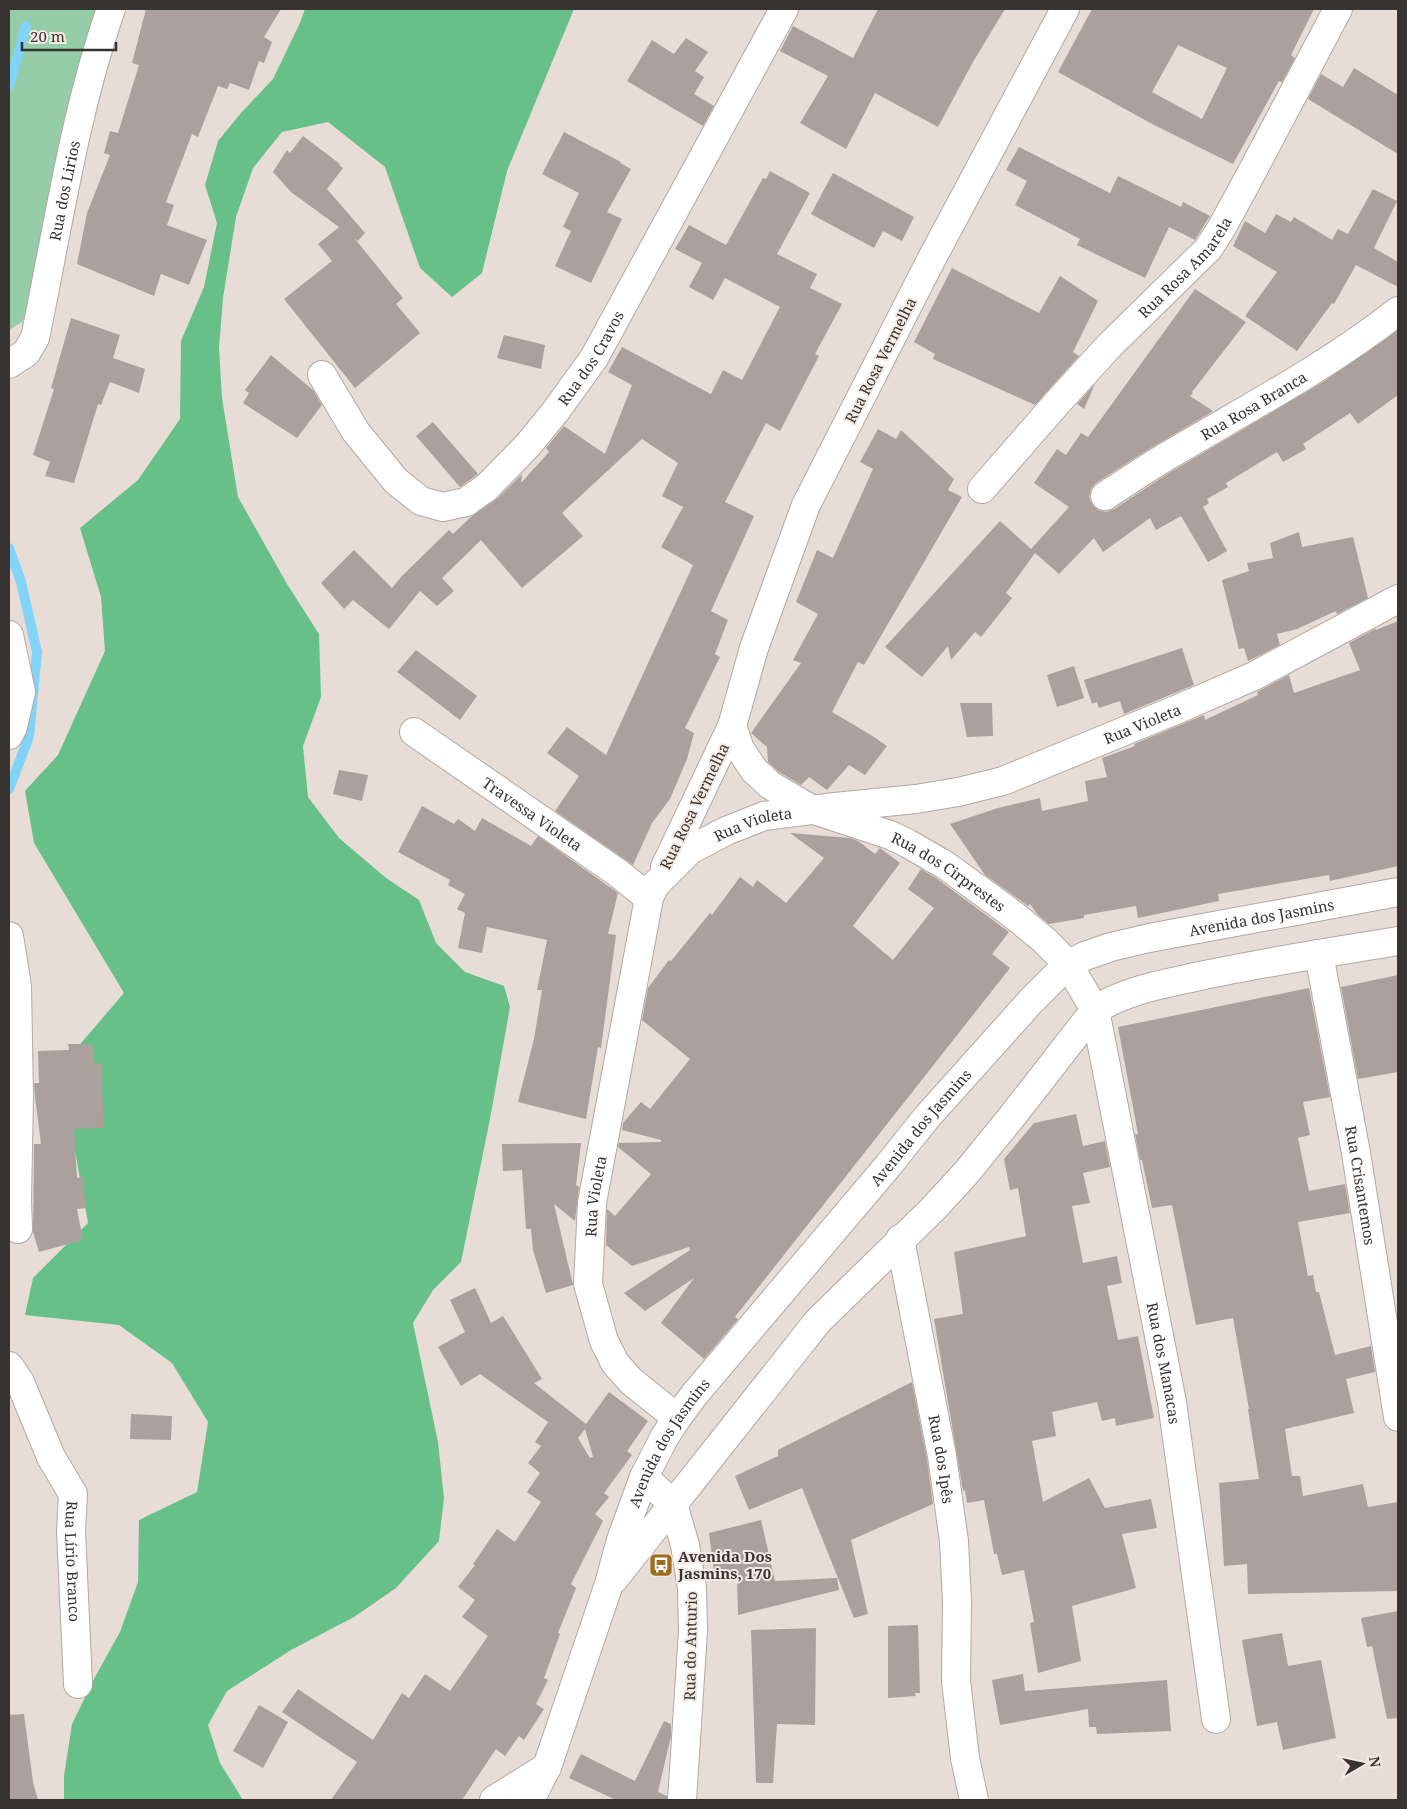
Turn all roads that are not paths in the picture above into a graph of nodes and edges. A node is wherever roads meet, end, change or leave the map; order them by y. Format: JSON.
{"nodes":[{"id":1,"x":111,"y":9,"type":"edge"},
{"id":2,"x":784,"y":9,"type":"edge"},
{"id":3,"x":1065,"y":9,"type":"edge"},
{"id":4,"x":1338,"y":9,"type":"edge"},
{"id":5,"x":1398,"y":311,"type":"edge"},
{"id":6,"x":9,"y":364,"type":"edge"},
{"id":7,"x":322,"y":374,"type":"dead end"},
{"id":8,"x":982,"y":489,"type":"dead end"},
{"id":9,"x":1104,"y":496,"type":"dead end"},
{"id":10,"x":1398,"y":599,"type":"edge"},
{"id":11,"x":9,"y":635,"type":"edge"},
{"id":12,"x":732,"y":726,"type":"junction"},
{"id":13,"x":414,"y":732,"type":"dead end"},
{"id":14,"x":9,"y":735,"type":"edge"},
{"id":15,"x":811,"y":809,"type":"junction"},
{"id":16,"x":652,"y":892,"type":"junction"},
{"id":17,"x":1398,"y":892,"type":"edge"},
{"id":18,"x":9,"y":936,"type":"edge"},
{"id":19,"x":1398,"y":941,"type":"edge"},
{"id":20,"x":1319,"y":954,"type":"junction"},
{"id":21,"x":1068,"y":964,"type":"junction"},
{"id":22,"x":1095,"y":1010,"type":"junction"},
{"id":23,"x":18,"y":1229,"type":"dead end"},
{"id":24,"x":900,"y":1238,"type":"junction"},
{"id":25,"x":9,"y":1366,"type":"edge"},
{"id":26,"x":1398,"y":1417,"type":"edge"},
{"id":27,"x":677,"y":1418,"type":"junction"},
{"id":28,"x":644,"y":1477,"type":"junction"},
{"id":29,"x":673,"y":1504,"type":"junction"},
{"id":30,"x":609,"y":1584,"type":"junction"},
{"id":31,"x":78,"y":1684,"type":"dead end"},
{"id":32,"x":1216,"y":1719,"type":"dead end"},
{"id":33,"x":546,"y":1766,"type":"junction"},
{"id":34,"x":494,"y":1800,"type":"edge"},
{"id":35,"x":530,"y":1800,"type":"edge"},
{"id":36,"x":682,"y":1800,"type":"edge"},
{"id":37,"x":974,"y":1800,"type":"edge"}],
"edges":[{"from":1,"to":6,"type":"street","name":"Rua dos Lirios"},
{"from":2,"to":7,"type":"street","name":"Rua dos Cravos"},
{"from":3,"to":12,"type":"street","name":"Rua Rosa Vermelha"},
{"from":4,"to":8,"type":"street","name":"Rua Rosa Amarela"},
{"from":5,"to":9,"type":"street","name":"Rua Rosa Branca"},
{"from":10,"to":15,"type":"street","name":"Rua Violeta"},
{"from":11,"to":14,"type":"street"},
{"from":12,"to":15,"type":"street","name":"Rua Rosa Vermelha"},
{"from":12,"to":16,"type":"street","name":"Rua Rosa Vermelha"},
{"from":13,"to":16,"type":"street","name":"Travessa Violeta"},
{"from":15,"to":16,"type":"street","name":"Rua Violeta"},
{"from":15,"to":21,"type":"street","name":"Rua dos Cirprestes"},
{"from":16,"to":27,"type":"street","name":"Rua Violeta"},
{"from":17,"to":21,"type":"street","name":"Avenida dos Jasmins"},
{"from":18,"to":23,"type":"street"},
{"from":19,"to":20,"type":"street","name":"Avenida dos Jasmins"},
{"from":20,"to":22,"type":"street","name":"Avenida dos Jasmins"},
{"from":20,"to":26,"type":"street","name":"Rua Crisantemos"},
{"from":21,"to":22,"type":"street","name":"Rua dos Cirprestes"},
{"from":21,"to":27,"type":"street","name":"Avenida dos Jasmins"},
{"from":22,"to":24,"type":"street","name":"Avenida dos Jasmins"},
{"from":22,"to":32,"type":"street","name":"Rua dos Manacas"},
{"from":24,"to":29,"type":"street","name":"Avenida dos Jasmins"},
{"from":24,"to":37,"type":"street","name":"Rua dos Ipês"},
{"from":25,"to":31,"type":"street","name":"Rua Lírio Branco"},
{"from":27,"to":28,"type":"street","name":"Avenida dos Jasmins"},
{"from":28,"to":29,"type":"street"},
{"from":28,"to":30,"type":"street","name":"Avenida dos Jasmins"},
{"from":29,"to":30,"type":"street","name":"Avenida dos Jasmins"},
{"from":29,"to":36,"type":"street","name":"Rua do Anturio"},
{"from":30,"to":33,"type":"street","name":"Avenida dos Jasmins"},
{"from":33,"to":34,"type":"street"},
{"from":33,"to":35,"type":"street","name":"Avenida dos Jasmins"}]}
